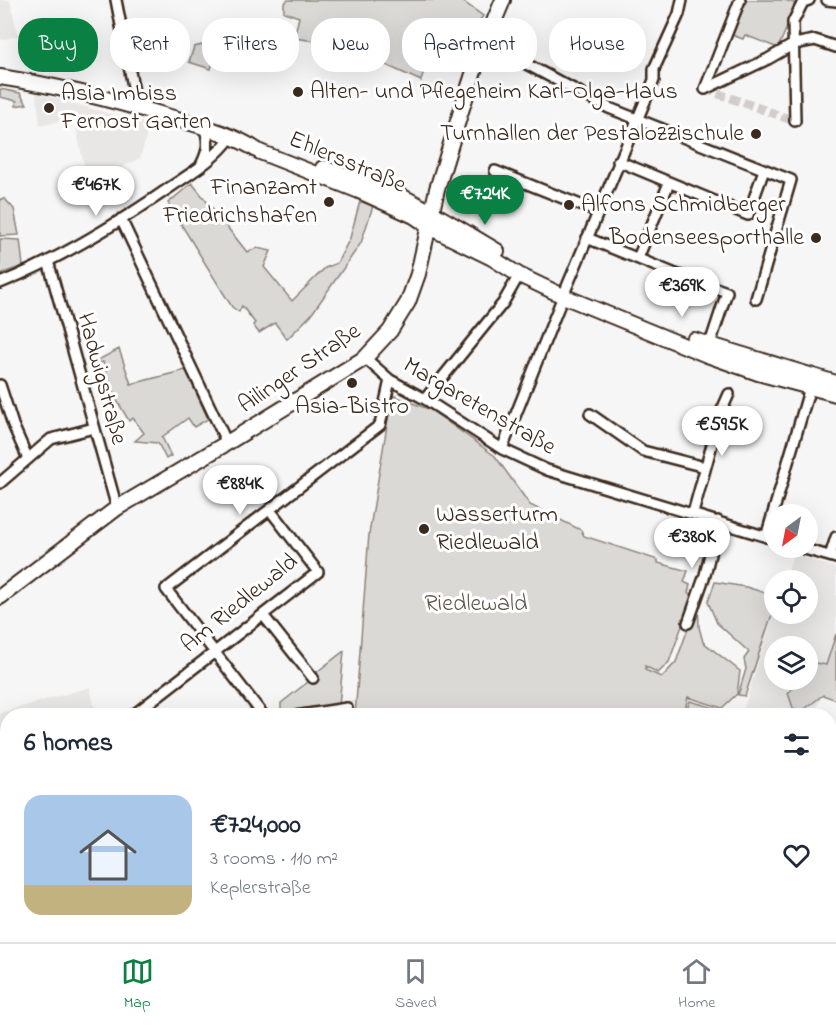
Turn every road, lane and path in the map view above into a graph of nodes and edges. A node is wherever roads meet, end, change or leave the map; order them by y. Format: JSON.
{"nodes":[{"id":1,"x":116,"y":0,"type":"edge"},
{"id":2,"x":503,"y":0,"type":"edge"},
{"id":3,"x":682,"y":0,"type":"edge"},
{"id":4,"x":740,"y":0,"type":"edge"},
{"id":5,"x":827,"y":0,"type":"edge"},
{"id":6,"x":803,"y":1,"type":"edge"},
{"id":7,"x":836,"y":1,"type":"edge"},
{"id":8,"x":495,"y":18,"type":"edge"},
{"id":9,"x":794,"y":44,"type":"junction"},
{"id":10,"x":836,"y":47,"type":"edge"},
{"id":11,"x":537,"y":70,"type":"edge"},
{"id":12,"x":475,"y":72,"type":"edge"},
{"id":13,"x":0,"y":76,"type":"edge"},
{"id":14,"x":137,"y":107,"type":"junction"},
{"id":15,"x":637,"y":120,"type":"junction"},
{"id":16,"x":795,"y":121,"type":"dead end"},
{"id":17,"x":204,"y":127,"type":"junction"},
{"id":18,"x":231,"y":137,"type":"junction"},
{"id":19,"x":618,"y":161,"type":"junction"},
{"id":20,"x":201,"y":165,"type":"junction"},
{"id":21,"x":764,"y":170,"type":"junction"},
{"id":22,"x":495,"y":171,"type":"dead end"},
{"id":23,"x":669,"y":183,"type":"junction"},
{"id":24,"x":598,"y":212,"type":"junction"},
{"id":25,"x":121,"y":219,"type":"junction"},
{"id":26,"x":430,"y":219,"type":"junction"},
{"id":27,"x":587,"y":238,"type":"junction"},
{"id":28,"x":638,"y":258,"type":"junction"},
{"id":29,"x":48,"y":261,"type":"junction"},
{"id":30,"x":519,"y":274,"type":"junction"},
{"id":31,"x":0,"y":283,"type":"edge"},
{"id":32,"x":564,"y":292,"type":"junction"},
{"id":33,"x":756,"y":299,"type":"dead end"},
{"id":34,"x":708,"y":350,"type":"junction"},
{"id":35,"x":365,"y":358,"type":"junction"},
{"id":36,"x":390,"y":380,"type":"junction"},
{"id":37,"x":811,"y":381,"type":"junction"},
{"id":38,"x":836,"y":383,"type":"edge"},
{"id":39,"x":0,"y":390,"type":"edge"},
{"id":40,"x":729,"y":394,"type":"dead end"},
{"id":41,"x":836,"y":394,"type":"edge"},
{"id":42,"x":425,"y":399,"type":"junction"},
{"id":43,"x":590,"y":414,"type":"dead end"},
{"id":44,"x":94,"y":428,"type":"junction"},
{"id":45,"x":227,"y":443,"type":"junction"},
{"id":46,"x":502,"y":449,"type":"junction"},
{"id":47,"x":28,"y":459,"type":"junction"},
{"id":48,"x":705,"y":467,"type":"junction"},
{"id":49,"x":0,"y":483,"type":"edge"},
{"id":50,"x":779,"y":504,"type":"edge"},
{"id":51,"x":117,"y":508,"type":"junction"},
{"id":52,"x":270,"y":510,"type":"junction"},
{"id":53,"x":693,"y":513,"type":"junction"},
{"id":54,"x":718,"y":521,"type":"junction"},
{"id":55,"x":764,"y":536,"type":"edge"},
{"id":56,"x":836,"y":537,"type":"edge"},
{"id":57,"x":818,"y":553,"type":"edge"},
{"id":58,"x":833,"y":557,"type":"edge"},
{"id":59,"x":0,"y":597,"type":"edge"},
{"id":60,"x":263,"y":615,"type":"junction"},
{"id":61,"x":688,"y":623,"type":"dead end"},
{"id":62,"x":215,"y":651,"type":"junction"},
{"id":63,"x":313,"y":678,"type":"dead end"},
{"id":64,"x":142,"y":708,"type":"edge"},
{"id":65,"x":258,"y":708,"type":"edge"}],
"edges":[{"from":1,"to":14,"type":"street"},
{"from":2,"to":8,"type":"street","name":"Ailinger Straße"},
{"from":3,"to":15,"type":"street"},
{"from":4,"to":9,"type":"street"},
{"from":5,"to":7,"type":"street"},
{"from":6,"to":9,"type":"street"},
{"from":9,"to":10,"type":"street"},
{"from":9,"to":16,"type":"street"},
{"from":11,"to":15,"type":"street"},
{"from":12,"to":26,"type":"street","name":"Ailinger Straße"},
{"from":13,"to":14,"type":"street","name":"Ehlersstraße"},
{"from":14,"to":17,"type":"street","name":"Ehlersstraße"},
{"from":15,"to":19,"type":"street"},
{"from":15,"to":21,"type":"street"},
{"from":17,"to":18,"type":"street","name":"Ehlersstraße"},
{"from":17,"to":20,"type":"street"},
{"from":18,"to":20,"type":"street"},
{"from":18,"to":26,"type":"street","name":"Ehlersstraße"},
{"from":19,"to":23,"type":"street"},
{"from":19,"to":24,"type":"street"},
{"from":20,"to":25,"type":"street"},
{"from":21,"to":23,"type":"street"},
{"from":21,"to":33,"type":"street"},
{"from":22,"to":24,"type":"street"},
{"from":23,"to":28,"type":"street"},
{"from":24,"to":27,"type":"street"},
{"from":25,"to":29,"type":"street"},
{"from":25,"to":45,"type":"street"},
{"from":26,"to":30,"type":"street"},
{"from":26,"to":32,"type":"street"},
{"from":26,"to":35,"type":"street","name":"Ailinger Straße"},
{"from":27,"to":28,"type":"street"},
{"from":27,"to":32,"type":"street"},
{"from":28,"to":34,"type":"street"},
{"from":29,"to":31,"type":"street"},
{"from":29,"to":44,"type":"street","name":"Hadwigstraße"},
{"from":30,"to":32,"type":"street"},
{"from":30,"to":42,"type":"street"},
{"from":32,"to":34,"type":"street"},
{"from":32,"to":46,"type":"street"},
{"from":34,"to":37,"type":"street"},
{"from":35,"to":36,"type":"street","name":"Margaretenstraße"},
{"from":35,"to":45,"type":"street","name":"Ailinger Straße"},
{"from":36,"to":42,"type":"street","name":"Margaretenstraße"},
{"from":36,"to":52,"type":"street"},
{"from":37,"to":38,"type":"street"},
{"from":37,"to":41,"type":"street"},
{"from":37,"to":50,"type":"street"},
{"from":39,"to":47,"type":"street"},
{"from":40,"to":48,"type":"street"},
{"from":42,"to":46,"type":"street","name":"Margaretenstraße"},
{"from":43,"to":48,"type":"street"},
{"from":44,"to":47,"type":"street"},
{"from":44,"to":51,"type":"street","name":"Hadwigstraße"},
{"from":45,"to":51,"type":"street","name":"Ailinger Straße"},
{"from":46,"to":53,"type":"street","name":"Margaretenstraße"},
{"from":47,"to":49,"type":"street"},
{"from":48,"to":53,"type":"street"},
{"from":51,"to":59,"type":"street","name":"Ailinger Straße"},
{"from":52,"to":60,"type":"street","name":"Am Riedlewald"},
{"from":52,"to":62,"type":"street"},
{"from":53,"to":54,"type":"street","name":"Margaretenstraße"},
{"from":54,"to":55,"type":"street","name":"Margaretenstraße"},
{"from":54,"to":61,"type":"street"},
{"from":56,"to":58,"type":"street"},
{"from":57,"to":58,"type":"street"},
{"from":60,"to":62,"type":"street","name":"Am Riedlewald"},
{"from":60,"to":63,"type":"street"},
{"from":62,"to":64,"type":"street","name":"Am Riedlewald"},
{"from":62,"to":65,"type":"street"}]}
